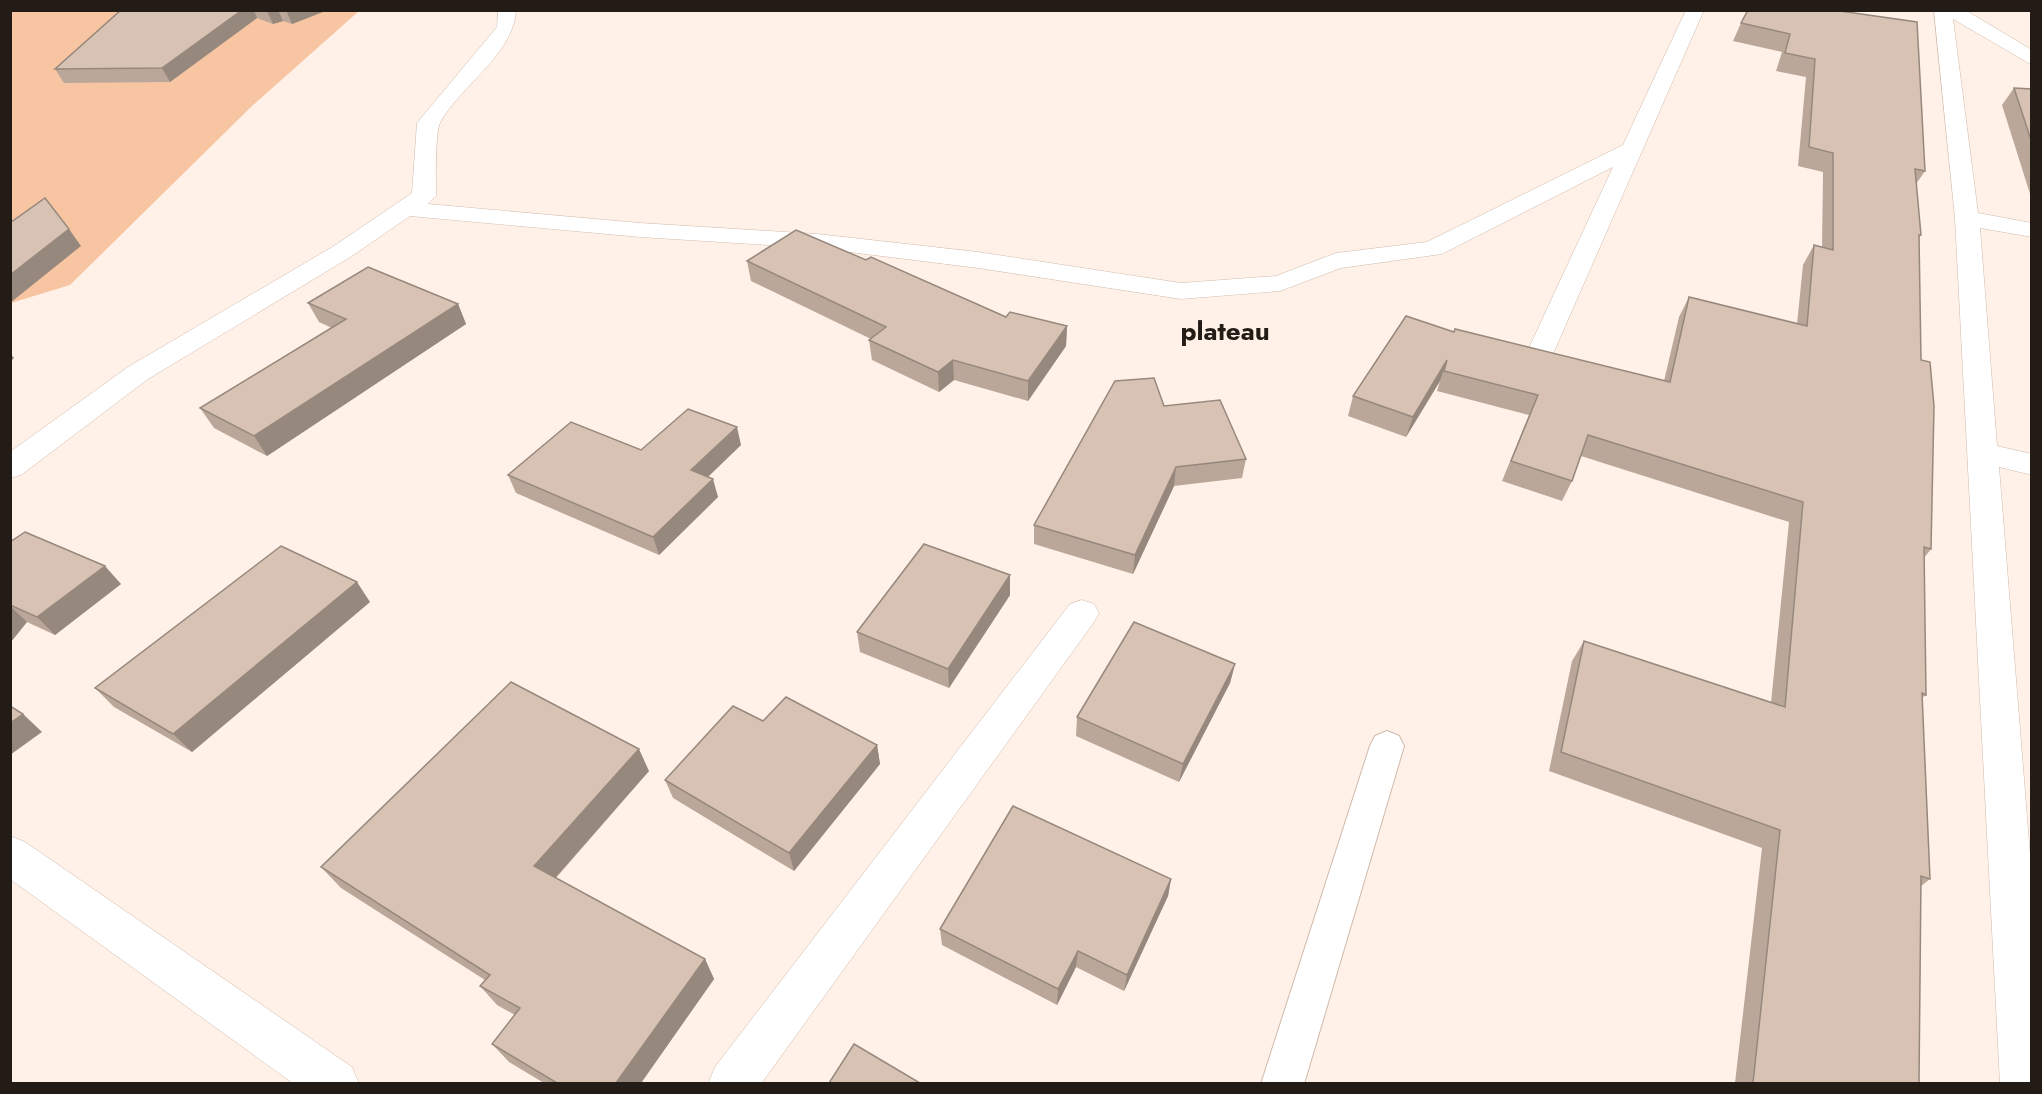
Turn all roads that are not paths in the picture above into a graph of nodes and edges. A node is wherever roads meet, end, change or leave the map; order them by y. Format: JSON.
{"nodes":[{"id":1,"x":507,"y":10,"type":"edge"},
{"id":2,"x":1695,"y":10,"type":"edge"},
{"id":3,"x":1943,"y":10,"type":"edge"},
{"id":4,"x":1951,"y":10,"type":"edge"},
{"id":5,"x":2031,"y":59,"type":"edge"},
{"id":6,"x":1632,"y":149,"type":"junction"},
{"id":7,"x":406,"y":209,"type":"junction"},
{"id":8,"x":1967,"y":218,"type":"junction"},
{"id":9,"x":2031,"y":230,"type":"edge"},
{"id":10,"x":1542,"y":350,"type":"edge"},
{"id":11,"x":1982,"y":452,"type":"junction"},
{"id":12,"x":2031,"y":465,"type":"edge"},
{"id":13,"x":10,"y":468,"type":"edge"},
{"id":14,"x":1083,"y":612,"type":"dead end"},
{"id":15,"x":1388,"y":746,"type":"dead end"},
{"id":16,"x":10,"y":855,"type":"edge"},
{"id":17,"x":2025,"y":978,"type":"edge"},
{"id":18,"x":333,"y":1083,"type":"edge"},
{"id":19,"x":732,"y":1083,"type":"edge"},
{"id":20,"x":1282,"y":1083,"type":"edge"},
{"id":21,"x":2024,"y":1083,"type":"edge"}],
"edges":[{"from":1,"to":7,"type":"street"},
{"from":2,"to":6,"type":"street"},
{"from":3,"to":8,"type":"street"},
{"from":4,"to":5,"type":"street"},
{"from":6,"to":7,"type":"street"},
{"from":6,"to":10,"type":"street"},
{"from":7,"to":13,"type":"street"},
{"from":8,"to":9,"type":"street"},
{"from":8,"to":11,"type":"street"},
{"from":11,"to":12,"type":"street"},
{"from":11,"to":17,"type":"street"},
{"from":14,"to":19,"type":"street"},
{"from":15,"to":20,"type":"lane"},
{"from":16,"to":18,"type":"street"},
{"from":17,"to":21,"type":"street"}]}
